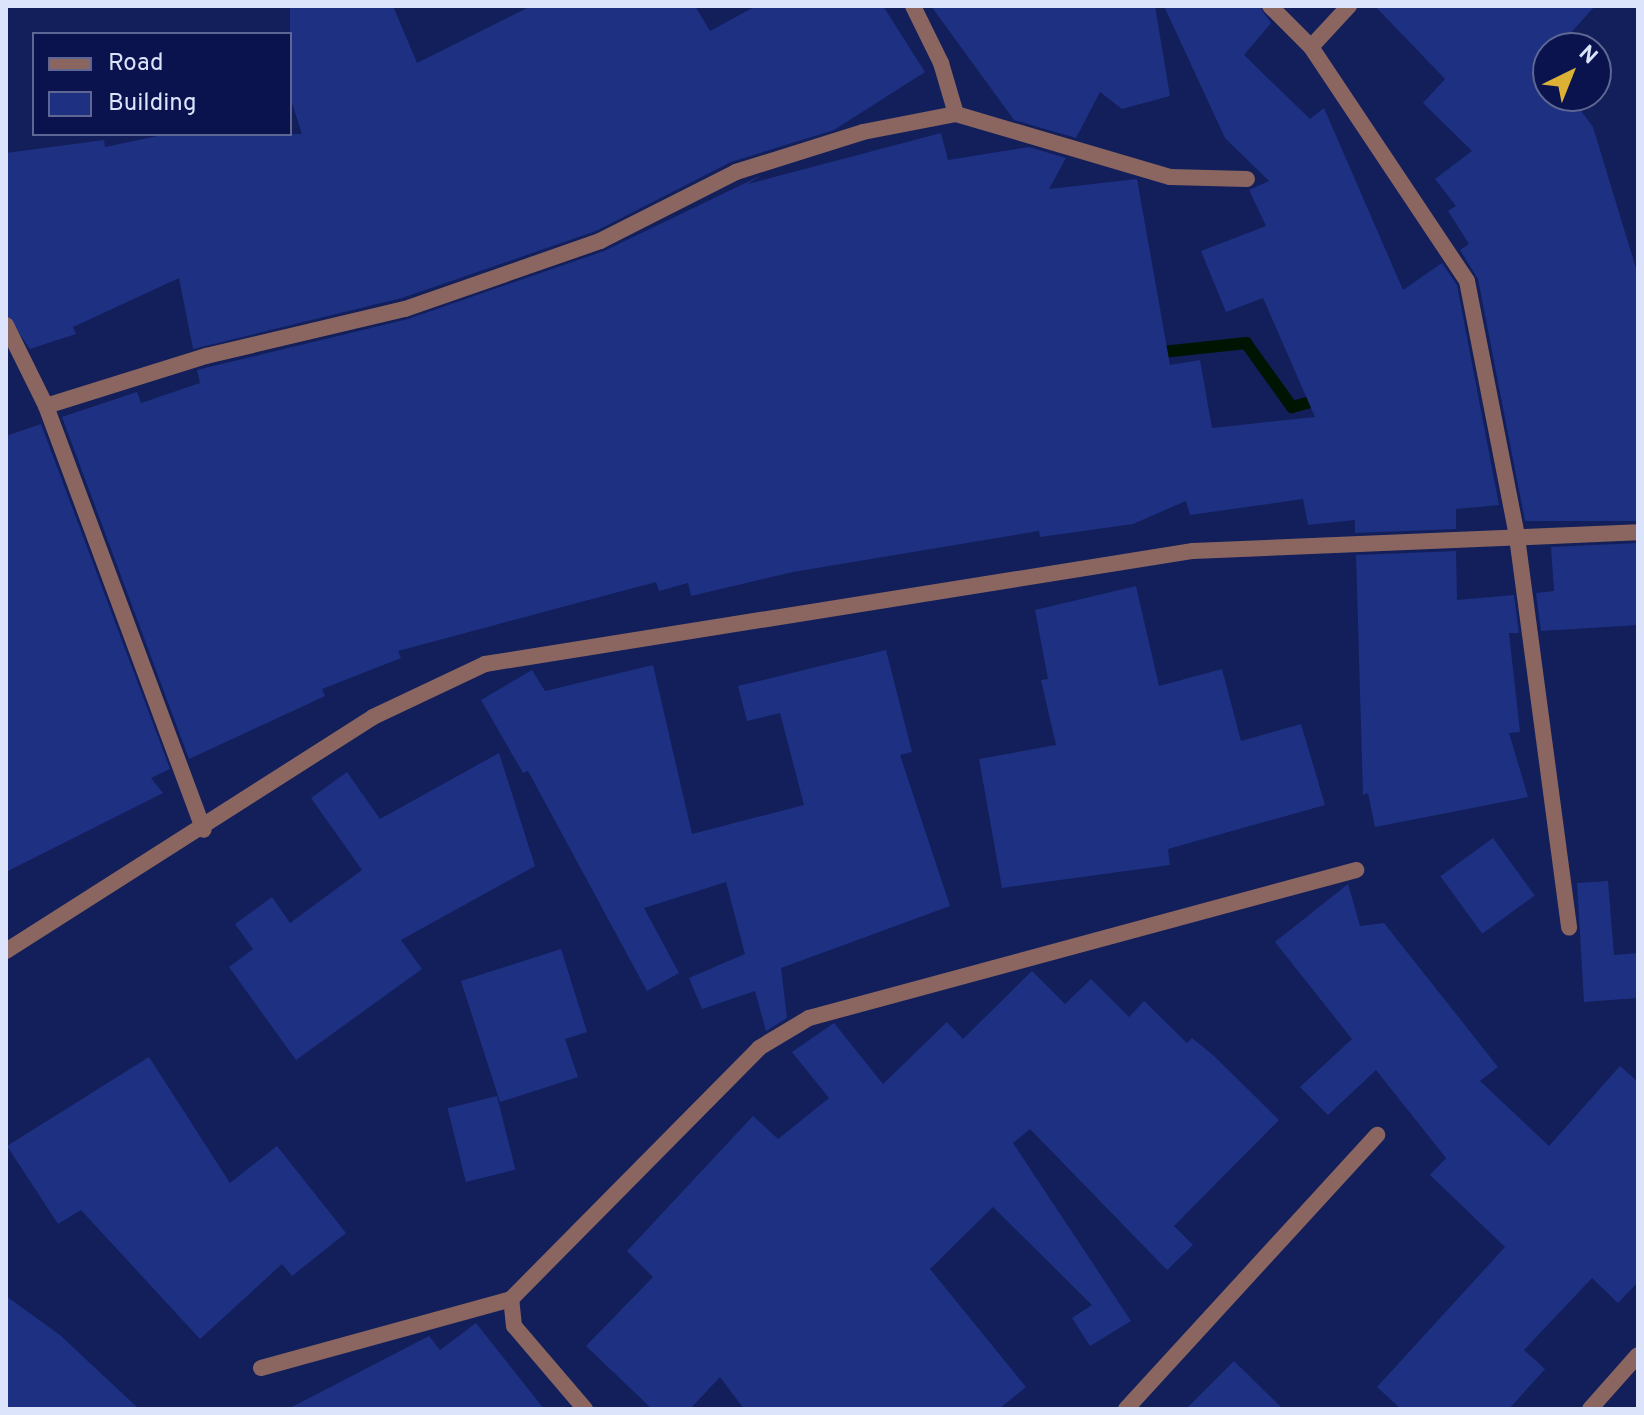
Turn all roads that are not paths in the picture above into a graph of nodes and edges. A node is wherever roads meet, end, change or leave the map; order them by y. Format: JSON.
{"nodes":[{"id":1,"x":913,"y":6,"type":"edge"},
{"id":2,"x":1270,"y":6,"type":"edge"},
{"id":3,"x":1349,"y":6,"type":"edge"},
{"id":4,"x":1311,"y":47,"type":"junction"},
{"id":5,"x":956,"y":114,"type":"junction"},
{"id":6,"x":1247,"y":179,"type":"dead end"},
{"id":7,"x":6,"y":325,"type":"edge"},
{"id":8,"x":46,"y":406,"type":"junction"},
{"id":9,"x":1638,"y":532,"type":"edge"},
{"id":10,"x":1517,"y":537,"type":"junction"},
{"id":11,"x":204,"y":830,"type":"junction"},
{"id":12,"x":1356,"y":870,"type":"dead end"},
{"id":13,"x":1569,"y":928,"type":"dead end"},
{"id":14,"x":6,"y":951,"type":"edge"},
{"id":15,"x":1377,"y":1135,"type":"dead end"},
{"id":16,"x":511,"y":1299,"type":"junction"},
{"id":17,"x":1638,"y":1355,"type":"edge"},
{"id":18,"x":261,"y":1368,"type":"dead end"},
{"id":19,"x":585,"y":1409,"type":"edge"},
{"id":20,"x":1126,"y":1409,"type":"edge"},
{"id":21,"x":1590,"y":1409,"type":"edge"}],
"edges":[{"from":1,"to":5,"type":"street"},
{"from":2,"to":4,"type":"street"},
{"from":3,"to":4,"type":"street"},
{"from":4,"to":10,"type":"street"},
{"from":5,"to":6,"type":"street"},
{"from":5,"to":8,"type":"street"},
{"from":7,"to":8,"type":"street"},
{"from":8,"to":11,"type":"street"},
{"from":9,"to":10,"type":"street"},
{"from":10,"to":11,"type":"street"},
{"from":10,"to":13,"type":"street"},
{"from":11,"to":14,"type":"street"},
{"from":12,"to":16,"type":"street"},
{"from":15,"to":20,"type":"street"},
{"from":16,"to":18,"type":"street"},
{"from":16,"to":19,"type":"street"},
{"from":17,"to":21,"type":"street"}]}
